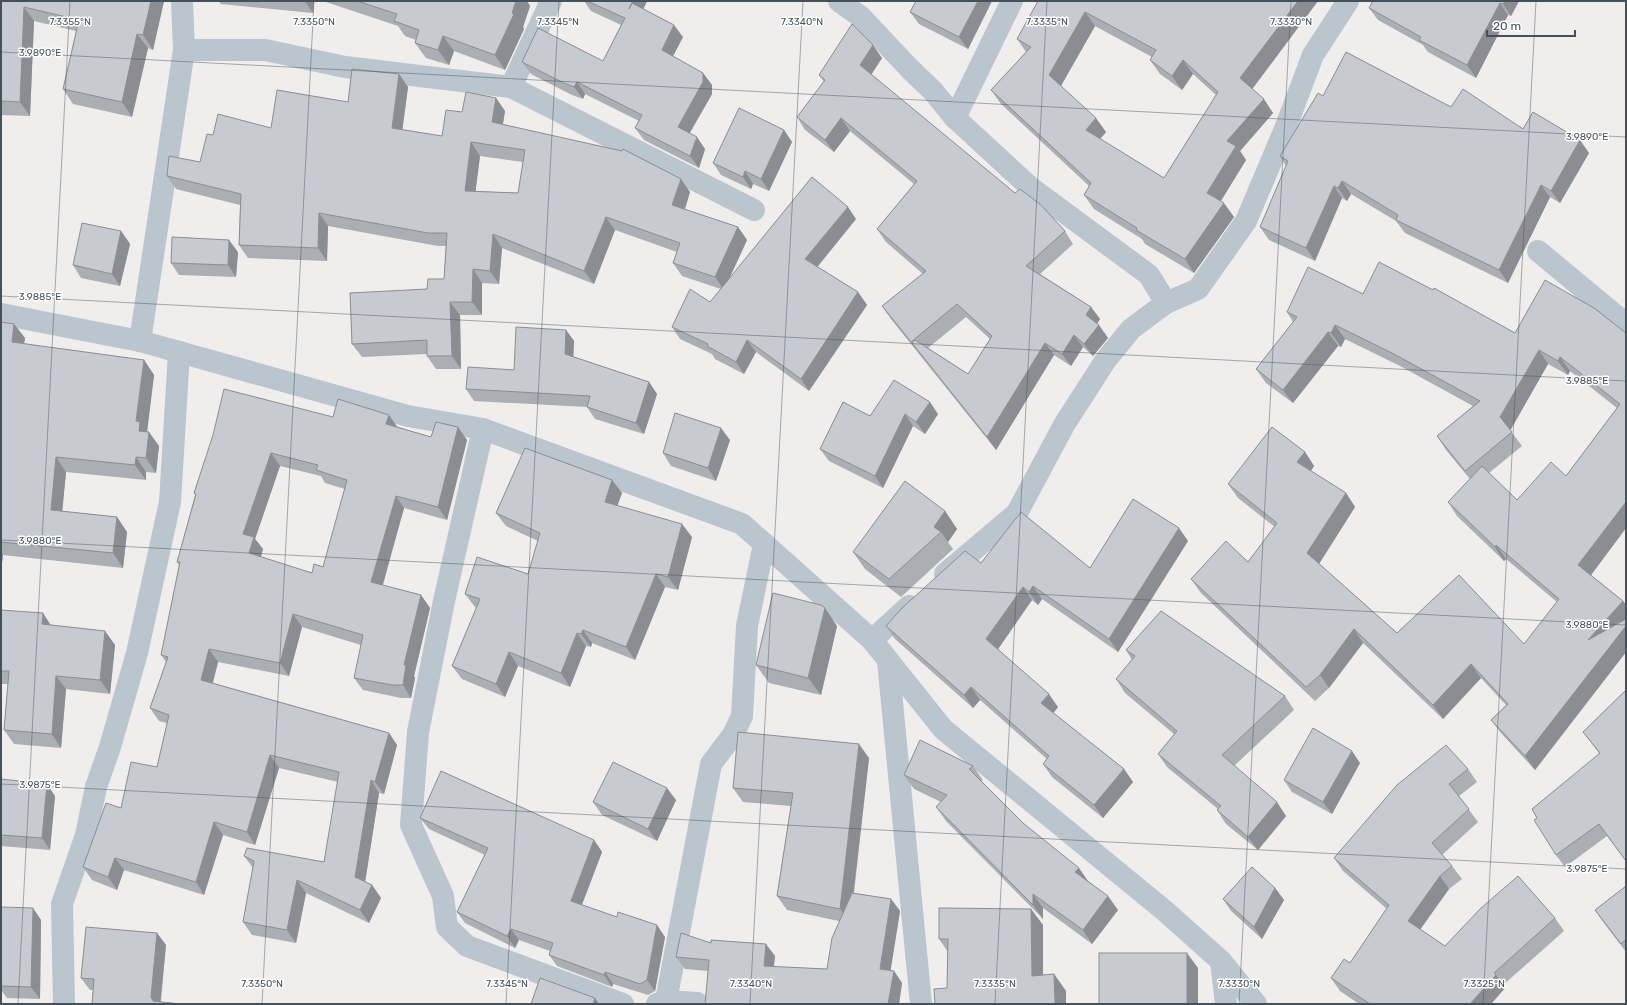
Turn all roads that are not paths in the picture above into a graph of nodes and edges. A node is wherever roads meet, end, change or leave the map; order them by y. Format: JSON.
{"nodes":[{"id":1,"x":182,"y":1,"type":"edge"},
{"id":2,"x":551,"y":1,"type":"edge"},
{"id":3,"x":840,"y":1,"type":"edge"},
{"id":4,"x":1012,"y":1,"type":"edge"},
{"id":5,"x":1348,"y":1,"type":"edge"},
{"id":6,"x":184,"y":50,"type":"junction"},
{"id":7,"x":511,"y":87,"type":"junction"},
{"id":8,"x":954,"y":118,"type":"junction"},
{"id":9,"x":754,"y":210,"type":"dead end"},
{"id":10,"x":1538,"y":252,"type":"dead end"},
{"id":11,"x":1166,"y":303,"type":"junction"},
{"id":12,"x":1,"y":314,"type":"edge"},
{"id":13,"x":1626,"y":324,"type":"edge"},
{"id":14,"x":140,"y":341,"type":"junction"},
{"id":15,"x":179,"y":352,"type":"junction"},
{"id":16,"x":483,"y":429,"type":"junction"},
{"id":17,"x":764,"y":544,"type":"junction"},
{"id":18,"x":872,"y":640,"type":"junction"},
{"id":19,"x":888,"y":661,"type":"junction"},
{"id":20,"x":1221,"y":961,"type":"junction"},
{"id":21,"x":662,"y":1002,"type":"edge"},
{"id":22,"x":697,"y":1003,"type":"dead end"},
{"id":23,"x":64,"y":1004,"type":"edge"},
{"id":24,"x":623,"y":1004,"type":"edge"},
{"id":25,"x":922,"y":1004,"type":"edge"},
{"id":26,"x":1226,"y":1004,"type":"edge"},
{"id":27,"x":1256,"y":1004,"type":"edge"}],
"edges":[{"from":1,"to":6,"type":"street"},
{"from":2,"to":7,"type":"street"},
{"from":3,"to":8,"type":"street"},
{"from":4,"to":8,"type":"street"},
{"from":5,"to":11,"type":"street"},
{"from":6,"to":7,"type":"street"},
{"from":6,"to":14,"type":"street"},
{"from":7,"to":9,"type":"street"},
{"from":8,"to":11,"type":"street"},
{"from":10,"to":13,"type":"street"},
{"from":11,"to":18,"type":"street"},
{"from":12,"to":14,"type":"street"},
{"from":14,"to":15,"type":"street"},
{"from":15,"to":16,"type":"street"},
{"from":15,"to":23,"type":"street"},
{"from":16,"to":17,"type":"street"},
{"from":16,"to":24,"type":"street"},
{"from":17,"to":18,"type":"street"},
{"from":17,"to":21,"type":"street"},
{"from":18,"to":19,"type":"street"},
{"from":19,"to":20,"type":"street"},
{"from":19,"to":25,"type":"street"},
{"from":20,"to":26,"type":"street"},
{"from":20,"to":27,"type":"street"},
{"from":21,"to":22,"type":"street"}]}
